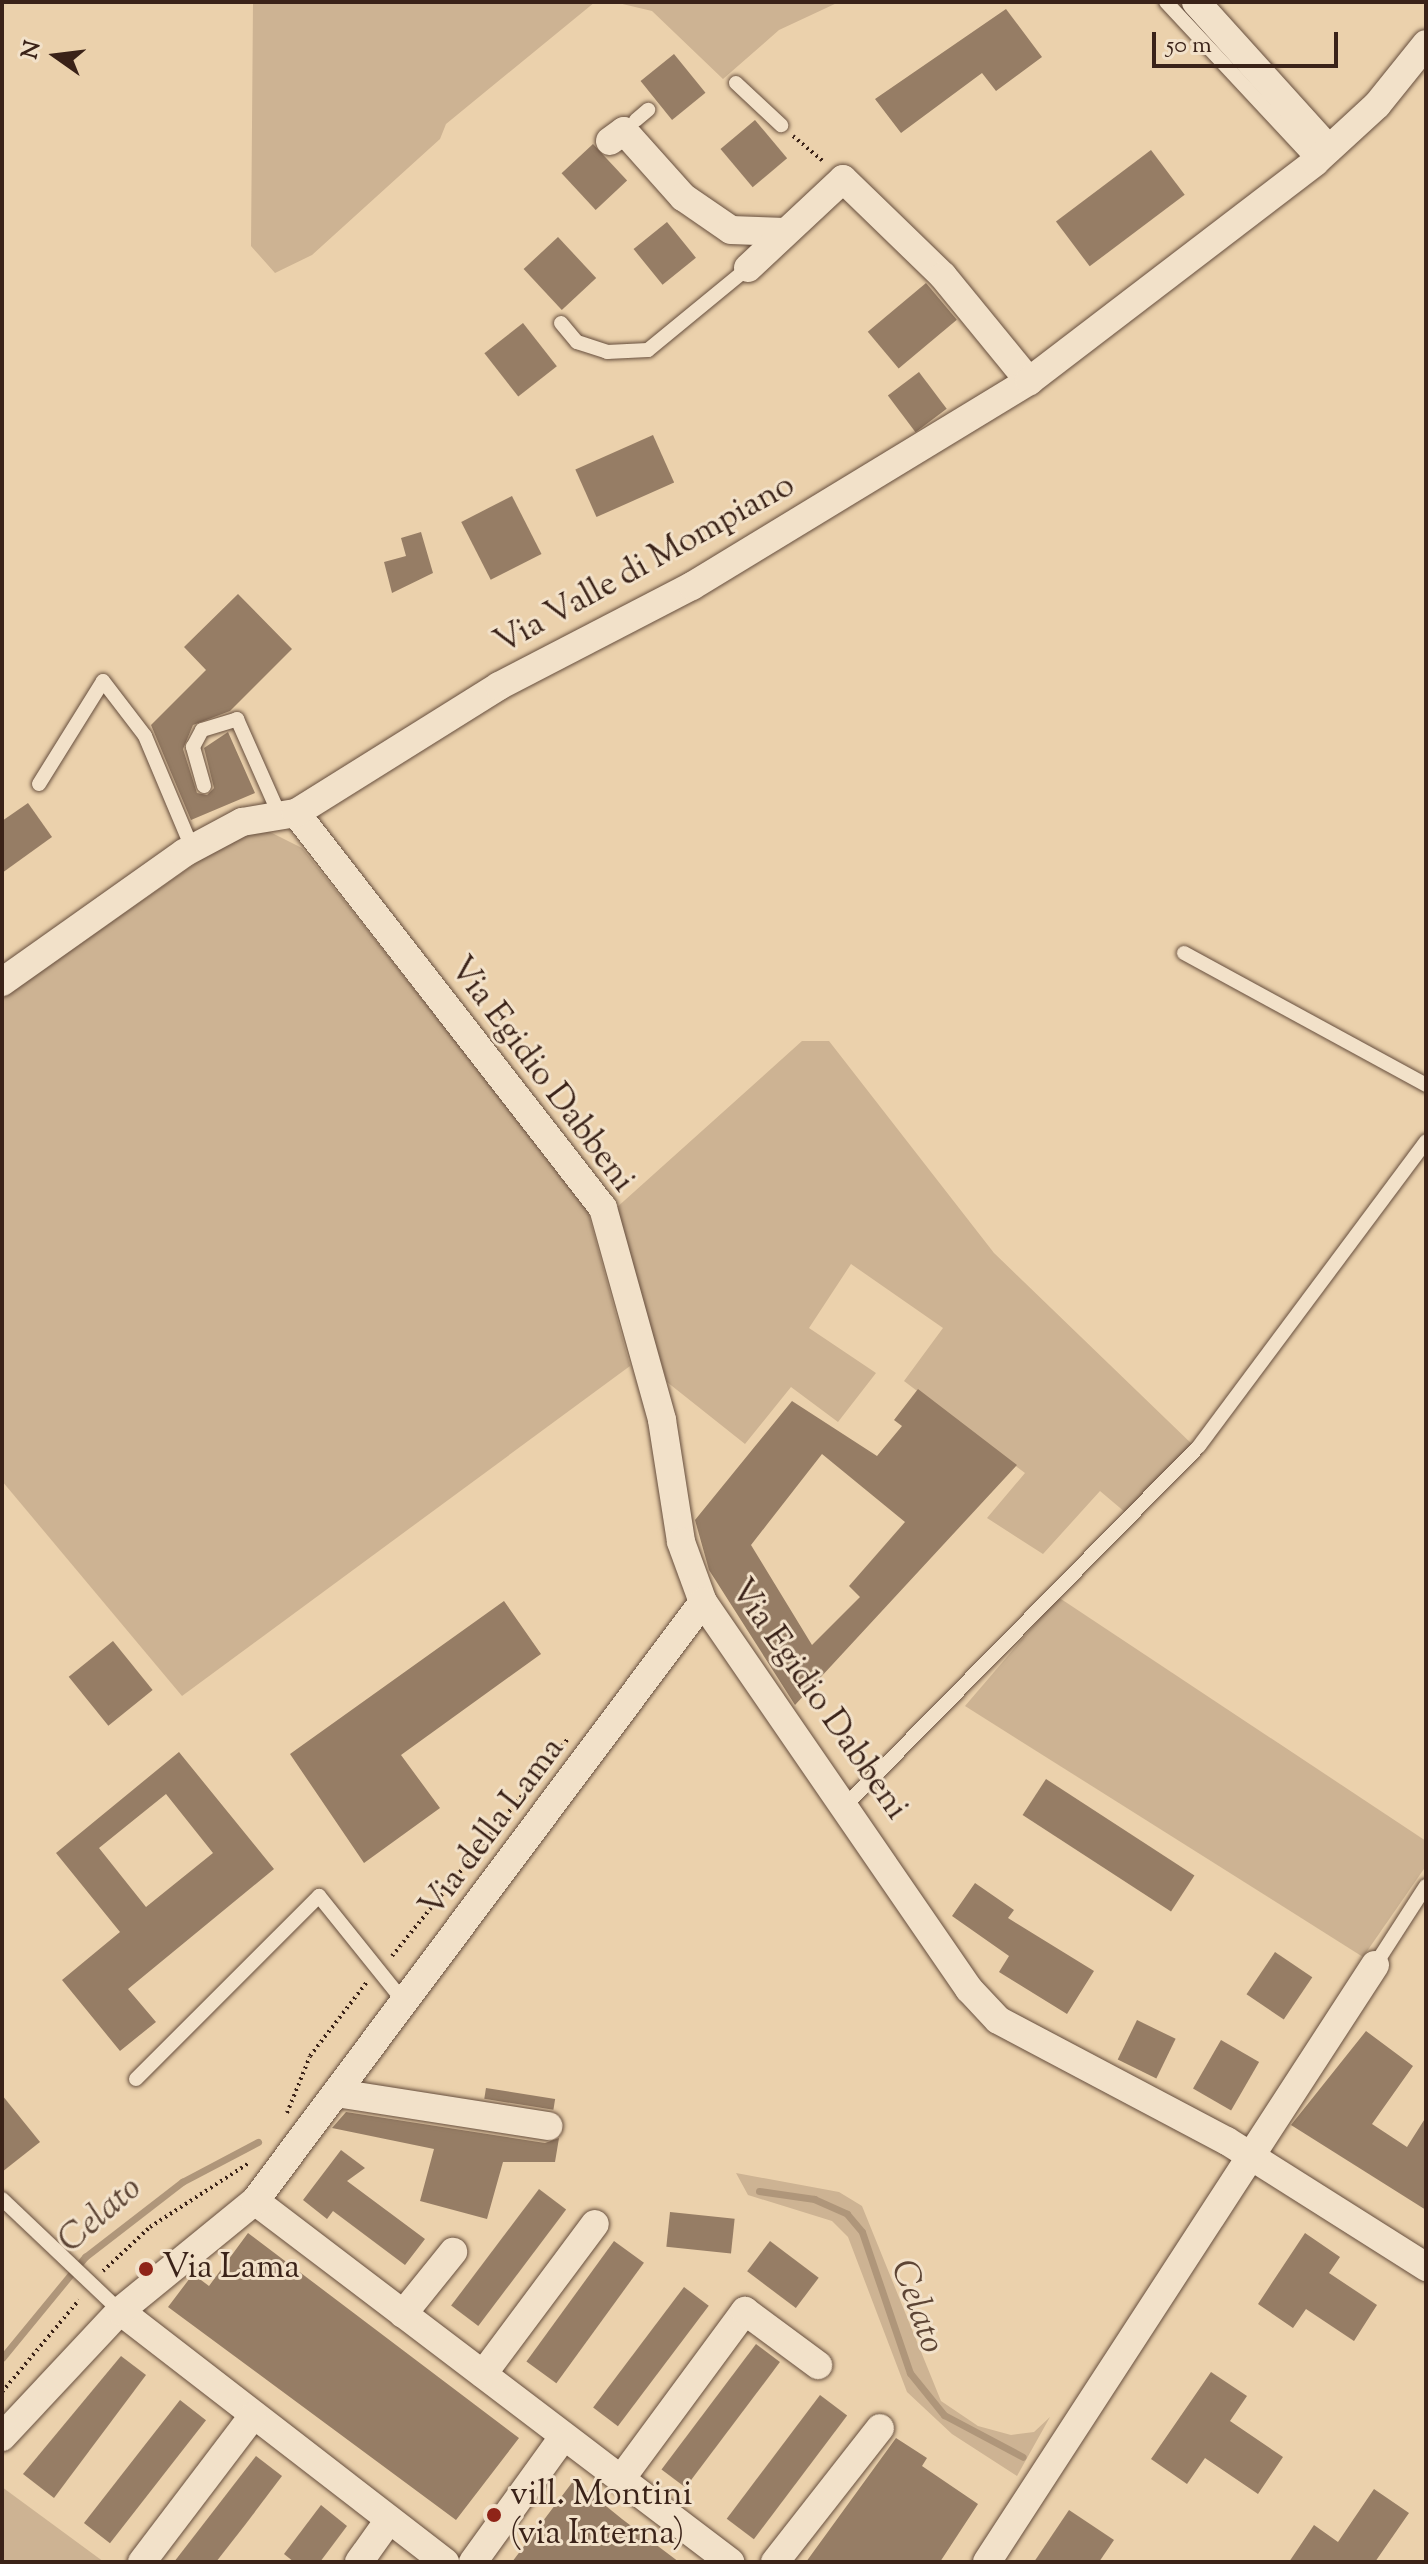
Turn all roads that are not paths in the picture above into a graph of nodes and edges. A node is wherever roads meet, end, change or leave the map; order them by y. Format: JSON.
{"nodes":[{"id":1,"x":1166,"y":2,"type":"edge"},
{"id":2,"x":1196,"y":2,"type":"edge"},
{"id":3,"x":1426,"y":44,"type":"edge"},
{"id":4,"x":736,"y":83,"type":"dead end"},
{"id":5,"x":781,"y":125,"type":"road end"},
{"id":6,"x":625,"y":130,"type":"dead end"},
{"id":7,"x":1322,"y":156,"type":"junction"},
{"id":8,"x":785,"y":232,"type":"junction"},
{"id":9,"x":748,"y":268,"type":"joint"},
{"id":10,"x":561,"y":323,"type":"dead end"},
{"id":11,"x":1029,"y":381,"type":"junction"},
{"id":12,"x":39,"y":784,"type":"dead end"},
{"id":13,"x":204,"y":786,"type":"dead end"},
{"id":14,"x":288,"y":815,"type":"junction"},
{"id":15,"x":192,"y":848,"type":"junction"},
{"id":16,"x":1184,"y":953,"type":"dead end"},
{"id":17,"x":2,"y":982,"type":"edge"},
{"id":18,"x":1426,"y":1085,"type":"edge"},
{"id":19,"x":1426,"y":1141,"type":"edge"},
{"id":20,"x":703,"y":1602,"type":"junction"},
{"id":21,"x":847,"y":1804,"type":"junction"},
{"id":22,"x":1426,"y":1886,"type":"edge"},
{"id":23,"x":1375,"y":1965,"type":"joint"},
{"id":24,"x":405,"y":2003,"type":"junction"},
{"id":25,"x":136,"y":2079,"type":"dead end"},
{"id":26,"x":337,"y":2093,"type":"junction"},
{"id":27,"x":548,"y":2126,"type":"dead end"},
{"id":28,"x":1248,"y":2159,"type":"junction"},
{"id":29,"x":2,"y":2199,"type":"edge"},
{"id":30,"x":255,"y":2201,"type":"junction"},
{"id":31,"x":595,"y":2224,"type":"dead end"},
{"id":32,"x":453,"y":2252,"type":"dead end"},
{"id":33,"x":1426,"y":2267,"type":"edge"},
{"id":34,"x":120,"y":2311,"type":"junction"},
{"id":35,"x":403,"y":2314,"type":"junction"},
{"id":36,"x":818,"y":2365,"type":"dead end"},
{"id":37,"x":483,"y":2374,"type":"junction"},
{"id":38,"x":252,"y":2417,"type":"junction"},
{"id":39,"x":880,"y":2428,"type":"dead end"},
{"id":40,"x":564,"y":2436,"type":"junction"},
{"id":41,"x":2,"y":2437,"type":"edge"},
{"id":42,"x":621,"y":2479,"type":"junction"},
{"id":43,"x":389,"y":2520,"type":"junction"},
{"id":44,"x":142,"y":2562,"type":"edge"},
{"id":45,"x":359,"y":2562,"type":"edge"},
{"id":46,"x":445,"y":2562,"type":"edge"},
{"id":47,"x":473,"y":2562,"type":"edge"},
{"id":48,"x":730,"y":2562,"type":"edge"},
{"id":49,"x":775,"y":2562,"type":"edge"},
{"id":50,"x":987,"y":2562,"type":"edge"}],
"edges":[{"from":1,"to":7,"type":"lane"},
{"from":2,"to":7,"type":"street"},
{"from":3,"to":7,"type":"street","name":"Via Valle di Mompiano"},
{"from":4,"to":5,"type":"lane"},
{"from":6,"to":8,"type":"street"},
{"from":7,"to":11,"type":"street","name":"Via Valle di Mompiano"},
{"from":8,"to":9,"type":"street"},
{"from":8,"to":11,"type":"street"},
{"from":9,"to":10,"type":"lane"},
{"from":11,"to":14,"type":"street","name":"Via Valle di Mompiano"},
{"from":12,"to":15,"type":"lane"},
{"from":13,"to":14,"type":"lane"},
{"from":14,"to":15,"type":"street"},
{"from":14,"to":20,"type":"street","name":"Via Egidio Dabbeni"},
{"from":15,"to":17,"type":"street"},
{"from":16,"to":18,"type":"lane"},
{"from":19,"to":21,"type":"lane"},
{"from":20,"to":21,"type":"street","name":"Via Egidio Dabbeni"},
{"from":20,"to":24,"type":"street","name":"Via della Lama"},
{"from":21,"to":28,"type":"street","name":"Via Egidio Dabbeni"},
{"from":22,"to":23,"type":"lane"},
{"from":23,"to":28,"type":"street"},
{"from":24,"to":25,"type":"lane"},
{"from":24,"to":26,"type":"street","name":"Via della Lama"},
{"from":26,"to":27,"type":"street"},
{"from":26,"to":30,"type":"street","name":"Via della Lama"},
{"from":28,"to":33,"type":"street","name":"Via Egidio Dabbeni"},
{"from":28,"to":50,"type":"street"},
{"from":29,"to":34,"type":"lane"},
{"from":30,"to":34,"type":"street","name":"Via della Lama"},
{"from":30,"to":35,"type":"street"},
{"from":31,"to":37,"type":"street"},
{"from":32,"to":35,"type":"street"},
{"from":34,"to":38,"type":"street"},
{"from":34,"to":41,"type":"street","name":"Via della Lama"},
{"from":35,"to":37,"type":"street"},
{"from":36,"to":42,"type":"street"},
{"from":37,"to":40,"type":"street"},
{"from":38,"to":43,"type":"street"},
{"from":38,"to":44,"type":"street"},
{"from":39,"to":49,"type":"street"},
{"from":40,"to":42,"type":"street"},
{"from":40,"to":47,"type":"street"},
{"from":42,"to":48,"type":"street"},
{"from":43,"to":45,"type":"street"},
{"from":43,"to":46,"type":"street"}]}
